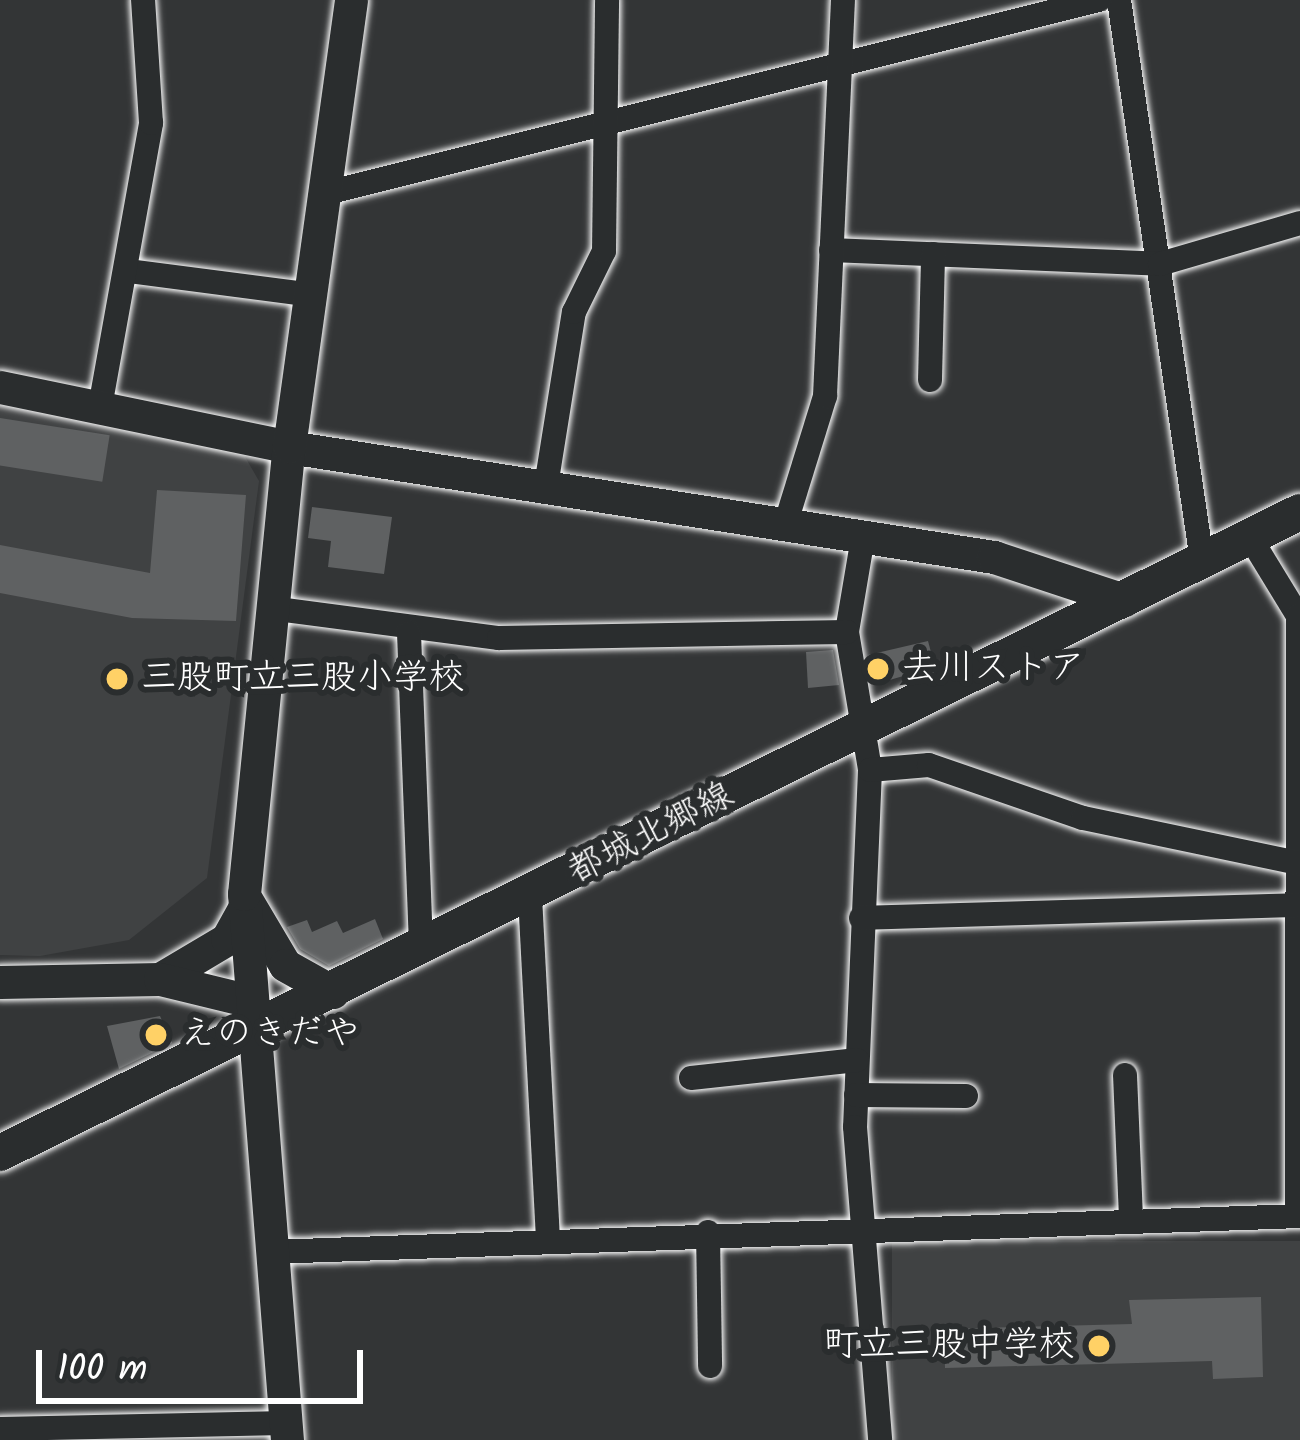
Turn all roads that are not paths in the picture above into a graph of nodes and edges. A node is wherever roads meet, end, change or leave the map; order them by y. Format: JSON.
{"nodes":[{"id":1,"x":143,"y":0,"type":"edge"},
{"id":2,"x":351,"y":0,"type":"edge"},
{"id":3,"x":607,"y":0,"type":"edge"},
{"id":4,"x":843,"y":0,"type":"edge"},
{"id":5,"x":1099,"y":0,"type":"edge"},
{"id":6,"x":1119,"y":0,"type":"edge"},
{"id":7,"x":842,"y":57,"type":"junction"},
{"id":8,"x":610,"y":119,"type":"junction"},
{"id":9,"x":331,"y":192,"type":"junction"},
{"id":10,"x":1300,"y":223,"type":"edge"},
{"id":11,"x":831,"y":250,"type":"junction"},
{"id":12,"x":933,"y":254,"type":"junction"},
{"id":13,"x":1160,"y":264,"type":"junction"},
{"id":14,"x":128,"y":272,"type":"junction"},
{"id":15,"x":314,"y":295,"type":"junction"},
{"id":16,"x":930,"y":380,"type":"dead end"},
{"id":17,"x":0,"y":387,"type":"edge"},
{"id":18,"x":100,"y":407,"type":"junction"},
{"id":19,"x":289,"y":447,"type":"junction"},
{"id":20,"x":546,"y":486,"type":"junction"},
{"id":21,"x":1300,"y":512,"type":"edge"},
{"id":22,"x":787,"y":519,"type":"junction"},
{"id":23,"x":863,"y":537,"type":"junction"},
{"id":24,"x":1251,"y":538,"type":"junction"},
{"id":25,"x":1202,"y":561,"type":"junction"},
{"id":26,"x":1124,"y":600,"type":"junction"},
{"id":27,"x":270,"y":608,"type":"junction"},
{"id":28,"x":1299,"y":616,"type":"edge"},
{"id":29,"x":847,"y":632,"type":"junction"},
{"id":30,"x":409,"y":633,"type":"junction"},
{"id":31,"x":869,"y":723,"type":"junction"},
{"id":32,"x":870,"y":770,"type":"junction"},
{"id":33,"x":1298,"y":863,"type":"edge"},
{"id":34,"x":530,"y":896,"type":"junction"},
{"id":35,"x":244,"y":902,"type":"junction"},
{"id":36,"x":1299,"y":905,"type":"edge"},
{"id":37,"x":861,"y":918,"type":"junction"},
{"id":38,"x":421,"y":948,"type":"junction"},
{"id":39,"x":160,"y":979,"type":"junction"},
{"id":40,"x":0,"y":982,"type":"edge"},
{"id":41,"x":333,"y":992,"type":"junction"},
{"id":42,"x":251,"y":1016,"type":"junction"},
{"id":43,"x":857,"y":1060,"type":"junction"},
{"id":44,"x":1125,"y":1075,"type":"dead end"},
{"id":45,"x":691,"y":1078,"type":"dead end"},
{"id":46,"x":856,"y":1095,"type":"junction"},
{"id":47,"x":966,"y":1096,"type":"dead end"},
{"id":48,"x":0,"y":1153,"type":"edge"},
{"id":49,"x":1299,"y":1216,"type":"edge"},
{"id":50,"x":1131,"y":1220,"type":"junction"},
{"id":51,"x":863,"y":1227,"type":"junction"},
{"id":52,"x":708,"y":1232,"type":"junction"},
{"id":53,"x":548,"y":1242,"type":"junction"},
{"id":54,"x":271,"y":1252,"type":"junction"},
{"id":55,"x":710,"y":1366,"type":"dead end"},
{"id":56,"x":0,"y":1429,"type":"edge"},
{"id":57,"x":286,"y":1432,"type":"edge"},
{"id":58,"x":880,"y":1440,"type":"edge"}],
"edges":[{"from":1,"to":14,"type":"street"},
{"from":2,"to":9,"type":"street"},
{"from":3,"to":8,"type":"street"},
{"from":4,"to":7,"type":"street"},
{"from":5,"to":7,"type":"street"},
{"from":6,"to":13,"type":"street"},
{"from":7,"to":8,"type":"street"},
{"from":7,"to":11,"type":"street"},
{"from":8,"to":9,"type":"street"},
{"from":8,"to":20,"type":"street"},
{"from":9,"to":15,"type":"street"},
{"from":10,"to":13,"type":"street"},
{"from":11,"to":12,"type":"street"},
{"from":11,"to":22,"type":"street"},
{"from":12,"to":13,"type":"street"},
{"from":12,"to":16,"type":"street"},
{"from":13,"to":25,"type":"street"},
{"from":14,"to":15,"type":"street"},
{"from":14,"to":18,"type":"street"},
{"from":15,"to":19,"type":"street"},
{"from":17,"to":18,"type":"street"},
{"from":18,"to":19,"type":"street"},
{"from":19,"to":20,"type":"street"},
{"from":19,"to":27,"type":"street"},
{"from":20,"to":22,"type":"street"},
{"from":21,"to":24,"type":"main road","name":"都城北郷線"},
{"from":22,"to":23,"type":"street"},
{"from":23,"to":26,"type":"street"},
{"from":23,"to":29,"type":"street"},
{"from":24,"to":25,"type":"main road","name":"都城北郷線"},
{"from":24,"to":28,"type":"street"},
{"from":25,"to":26,"type":"main road","name":"都城北郷線"},
{"from":26,"to":31,"type":"main road","name":"都城北郷線"},
{"from":27,"to":30,"type":"street"},
{"from":27,"to":35,"type":"street"},
{"from":28,"to":33,"type":"street"},
{"from":29,"to":30,"type":"street"},
{"from":29,"to":31,"type":"street"},
{"from":30,"to":38,"type":"street"},
{"from":31,"to":32,"type":"street"},
{"from":31,"to":34,"type":"main road","name":"都城北郷線"},
{"from":32,"to":33,"type":"street"},
{"from":32,"to":37,"type":"street"},
{"from":33,"to":36,"type":"street"},
{"from":34,"to":38,"type":"main road","name":"都城北郷線"},
{"from":34,"to":53,"type":"street"},
{"from":35,"to":39,"type":"street"},
{"from":35,"to":41,"type":"street"},
{"from":35,"to":42,"type":"street"},
{"from":36,"to":37,"type":"street"},
{"from":36,"to":49,"type":"street"},
{"from":37,"to":43,"type":"street"},
{"from":38,"to":41,"type":"main road","name":"都城北郷線"},
{"from":39,"to":40,"type":"street"},
{"from":39,"to":42,"type":"street"},
{"from":41,"to":42,"type":"main road","name":"都城北郷線"},
{"from":42,"to":48,"type":"main road","name":"都城北郷線"},
{"from":42,"to":54,"type":"street"},
{"from":43,"to":45,"type":"street"},
{"from":43,"to":46,"type":"street"},
{"from":44,"to":50,"type":"street"},
{"from":46,"to":47,"type":"street"},
{"from":46,"to":51,"type":"street"},
{"from":49,"to":50,"type":"street"},
{"from":50,"to":51,"type":"street"},
{"from":51,"to":52,"type":"street"},
{"from":51,"to":58,"type":"street"},
{"from":52,"to":53,"type":"street"},
{"from":52,"to":55,"type":"street"},
{"from":53,"to":54,"type":"street"},
{"from":54,"to":57,"type":"street"},
{"from":56,"to":57,"type":"street"}]}
